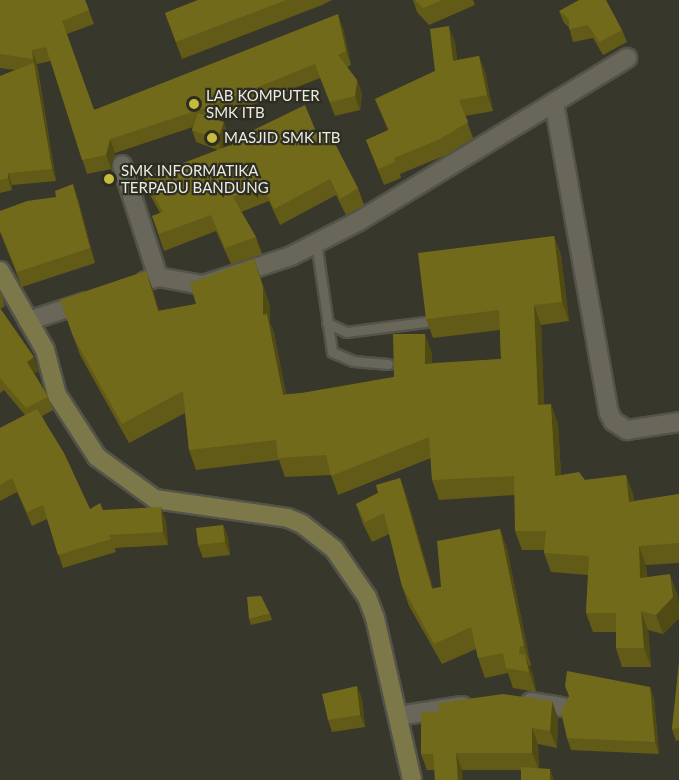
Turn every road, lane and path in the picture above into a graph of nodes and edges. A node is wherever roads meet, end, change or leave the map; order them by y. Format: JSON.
{"nodes":[{"id":1,"x":627,"y":58,"type":"dead end"},
{"id":2,"x":554,"y":102,"type":"junction"},
{"id":3,"x":122,"y":165,"type":"dead end"},
{"id":4,"x":316,"y":242,"type":"junction"},
{"id":5,"x":0,"y":272,"type":"edge"},
{"id":6,"x":158,"y":277,"type":"junction"},
{"id":7,"x":124,"y":289,"type":"edge"},
{"id":8,"x":101,"y":297,"type":"edge"},
{"id":9,"x":28,"y":321,"type":"junction"},
{"id":10,"x":425,"y":322,"type":"edge"},
{"id":11,"x":327,"y":323,"type":"junction"},
{"id":12,"x":388,"y":364,"type":"dead end"},
{"id":13,"x":679,"y":422,"type":"edge"},
{"id":14,"x":509,"y":699,"type":"edge"},
{"id":15,"x":483,"y":702,"type":"edge"},
{"id":16,"x":562,"y":707,"type":"edge"},
{"id":17,"x":398,"y":716,"type":"junction"},
{"id":18,"x":412,"y":780,"type":"edge"}],
"edges":[{"from":1,"to":2,"type":"street"},
{"from":2,"to":4,"type":"street"},
{"from":2,"to":13,"type":"street"},
{"from":3,"to":6,"type":"street"},
{"from":4,"to":6,"type":"street"},
{"from":4,"to":11,"type":"lane"},
{"from":5,"to":9,"type":"main road"},
{"from":6,"to":7,"type":"street"},
{"from":8,"to":9,"type":"street"},
{"from":9,"to":17,"type":"main road"},
{"from":10,"to":11,"type":"lane"},
{"from":11,"to":12,"type":"lane"},
{"from":14,"to":16,"type":"street"},
{"from":15,"to":17,"type":"street"},
{"from":17,"to":18,"type":"main road"}]}
